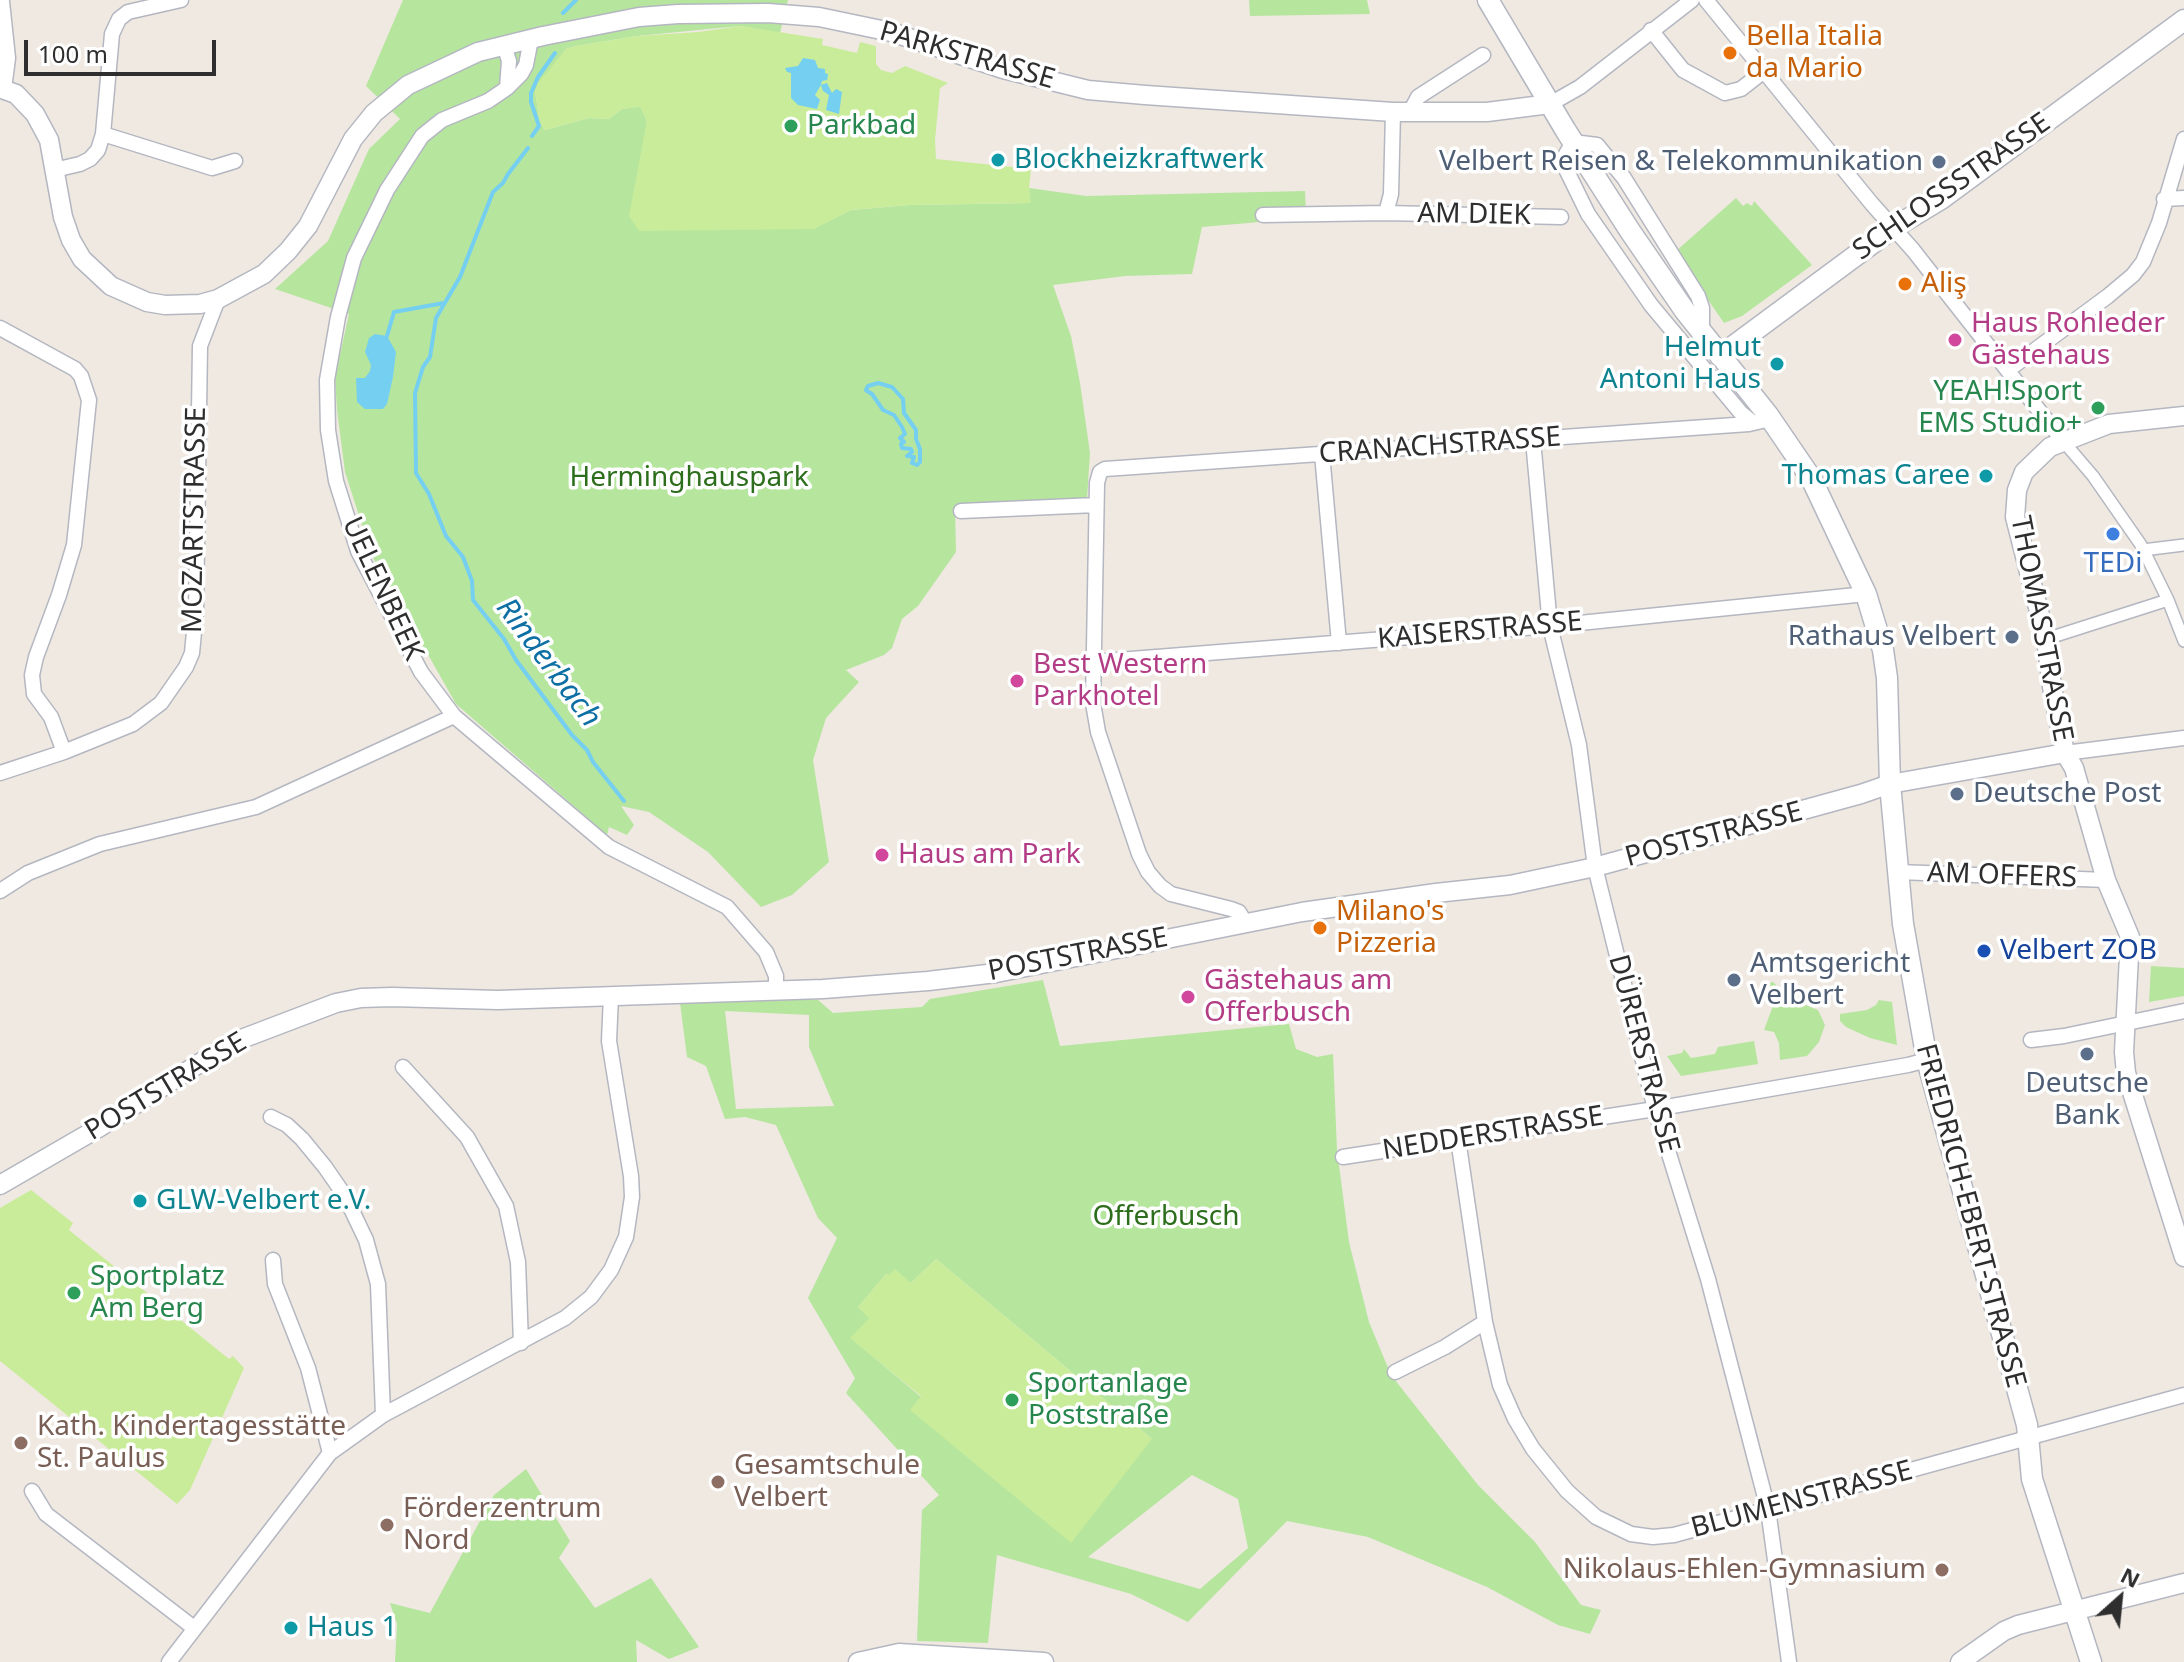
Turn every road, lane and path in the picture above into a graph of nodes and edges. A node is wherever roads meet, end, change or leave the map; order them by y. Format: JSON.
{"nodes":[{"id":1,"x":181,"y":0,"type":"edge"},
{"id":2,"x":1488,"y":0,"type":"edge"},
{"id":3,"x":1692,"y":0,"type":"edge"},
{"id":4,"x":1706,"y":0,"type":"edge"},
{"id":5,"x":0,"y":2,"type":"edge"},
{"id":6,"x":2184,"y":20,"type":"edge"},
{"id":7,"x":1651,"y":30,"type":"junction"},
{"id":8,"x":531,"y":39,"type":"junction"},
{"id":9,"x":504,"y":45,"type":"junction"},
{"id":10,"x":1483,"y":55,"type":"dead end"},
{"id":11,"x":1764,"y":71,"type":"junction"},
{"id":12,"x":507,"y":88,"type":"junction"},
{"id":13,"x":1,"y":94,"type":"edge"},
{"id":14,"x":1550,"y":104,"type":"junction"},
{"id":15,"x":1402,"y":112,"type":"junction"},
{"id":16,"x":103,"y":134,"type":"junction"},
{"id":17,"x":2184,"y":139,"type":"edge"},
{"id":18,"x":1573,"y":142,"type":"junction"},
{"id":19,"x":235,"y":161,"type":"dead end"},
{"id":20,"x":54,"y":170,"type":"junction"},
{"id":21,"x":2184,"y":198,"type":"edge"},
{"id":22,"x":2164,"y":199,"type":"junction"},
{"id":23,"x":1386,"y":213,"type":"junction"},
{"id":24,"x":1263,"y":215,"type":"dead end"},
{"id":25,"x":1561,"y":217,"type":"dead end"},
{"id":26,"x":1893,"y":228,"type":"junction"},
{"id":27,"x":218,"y":299,"type":"junction"},
{"id":28,"x":1651,"y":305,"type":"junction"},
{"id":29,"x":1685,"y":311,"type":"junction"},
{"id":30,"x":0,"y":328,"type":"edge"},
{"id":31,"x":1702,"y":334,"type":"junction"},
{"id":32,"x":1720,"y":356,"type":"junction"},
{"id":33,"x":2008,"y":370,"type":"junction"},
{"id":34,"x":2184,"y":416,"type":"edge"},
{"id":35,"x":1762,"y":421,"type":"junction"},
{"id":36,"x":1533,"y":440,"type":"junction"},
{"id":37,"x":2063,"y":441,"type":"junction"},
{"id":38,"x":1322,"y":454,"type":"junction"},
{"id":39,"x":1096,"y":505,"type":"junction"},
{"id":40,"x":961,"y":511,"type":"dead end"},
{"id":41,"x":2184,"y":545,"type":"edge"},
{"id":42,"x":2143,"y":550,"type":"junction"},
{"id":43,"x":1866,"y":594,"type":"junction"},
{"id":44,"x":2168,"y":600,"type":"junction"},
{"id":45,"x":1550,"y":626,"type":"junction"},
{"id":46,"x":2046,"y":639,"type":"junction"},
{"id":47,"x":2184,"y":641,"type":"edge"},
{"id":48,"x":1339,"y":643,"type":"junction"},
{"id":49,"x":1093,"y":662,"type":"junction"},
{"id":50,"x":454,"y":716,"type":"junction"},
{"id":51,"x":2184,"y":738,"type":"edge"},
{"id":52,"x":64,"y":752,"type":"junction"},
{"id":53,"x":2065,"y":753,"type":"junction"},
{"id":54,"x":0,"y":773,"type":"edge"},
{"id":55,"x":1890,"y":784,"type":"junction"},
{"id":56,"x":1595,"y":867,"type":"junction"},
{"id":57,"x":1898,"y":872,"type":"junction"},
{"id":58,"x":2106,"y":880,"type":"junction"},
{"id":59,"x":0,"y":891,"type":"edge"},
{"id":60,"x":1245,"y":922,"type":"junction"},
{"id":61,"x":776,"y":991,"type":"junction"},
{"id":62,"x":611,"y":996,"type":"junction"},
{"id":63,"x":2184,"y":1011,"type":"edge"},
{"id":64,"x":2128,"y":1024,"type":"junction"},
{"id":65,"x":2031,"y":1040,"type":"dead end"},
{"id":66,"x":1927,"y":1060,"type":"junction"},
{"id":67,"x":403,"y":1067,"type":"dead end"},
{"id":68,"x":1655,"y":1109,"type":"junction"},
{"id":69,"x":271,"y":1117,"type":"dead end"},
{"id":70,"x":1458,"y":1139,"type":"junction"},
{"id":71,"x":1343,"y":1157,"type":"dead end"},
{"id":72,"x":0,"y":1185,"type":"edge"},
{"id":73,"x":2184,"y":1257,"type":"edge"},
{"id":74,"x":273,"y":1260,"type":"dead end"},
{"id":75,"x":1485,"y":1322,"type":"junction"},
{"id":76,"x":521,"y":1343,"type":"junction"},
{"id":77,"x":1395,"y":1372,"type":"dead end"},
{"id":78,"x":2184,"y":1395,"type":"edge"},
{"id":79,"x":383,"y":1415,"type":"junction"},
{"id":80,"x":2028,"y":1438,"type":"junction"},
{"id":81,"x":330,"y":1453,"type":"junction"},
{"id":82,"x":32,"y":1491,"type":"dead end"},
{"id":83,"x":1768,"y":1509,"type":"junction"},
{"id":84,"x":2184,"y":1583,"type":"edge"},
{"id":85,"x":2074,"y":1611,"type":"junction"},
{"id":86,"x":194,"y":1628,"type":"junction"},
{"id":87,"x":882,"y":1659,"type":"edge"},
{"id":88,"x":169,"y":1662,"type":"edge"},
{"id":89,"x":858,"y":1662,"type":"edge"},
{"id":90,"x":1044,"y":1662,"type":"edge"},
{"id":91,"x":1789,"y":1662,"type":"edge"},
{"id":92,"x":1960,"y":1662,"type":"edge"},
{"id":93,"x":2091,"y":1662,"type":"edge"}],
"edges":[{"from":1,"to":16,"type":"street"},
{"from":2,"to":14,"type":"main road","name":"FRIEDRICH-EBERT-STRASSE"},
{"from":3,"to":7,"type":"street"},
{"from":4,"to":11,"type":"street"},
{"from":5,"to":13,"type":"street"},
{"from":6,"to":26,"type":"main road","name":"SCHLOSSSTRASSE"},
{"from":7,"to":11,"type":"street"},
{"from":7,"to":14,"type":"street"},
{"from":8,"to":9,"type":"street","name":"PARKSTRASSE"},
{"from":8,"to":12,"type":"street","name":"UELENBEEK"},
{"from":8,"to":15,"type":"street","name":"PARKSTRASSE"},
{"from":9,"to":12,"type":"street"},
{"from":9,"to":27,"type":"street","name":"PARKSTRASSE"},
{"from":10,"to":15,"type":"street"},
{"from":11,"to":26,"type":"street"},
{"from":12,"to":50,"type":"street","name":"UELENBEEK"},
{"from":13,"to":20,"type":"street","name":"PARKSTRASSE"},
{"from":14,"to":15,"type":"street","name":"PARKSTRASSE"},
{"from":14,"to":18,"type":"main road","name":"FRIEDRICH-EBERT-STRASSE"},
{"from":15,"to":23,"type":"street","name":"AM DIEK"},
{"from":16,"to":19,"type":"street"},
{"from":16,"to":20,"type":"street"},
{"from":17,"to":22,"type":"street"},
{"from":18,"to":28,"type":"street","name":"FRIEDRICH-EBERT-STRASSE"},
{"from":18,"to":29,"type":"main road","name":"FRIEDRICH-EBERT-STRASSE"},
{"from":18,"to":31,"type":"street"},
{"from":20,"to":27,"type":"street","name":"PARKSTRASSE"},
{"from":21,"to":22,"type":"street"},
{"from":22,"to":33,"type":"street"},
{"from":23,"to":24,"type":"street","name":"AM DIEK"},
{"from":23,"to":25,"type":"street","name":"AM DIEK"},
{"from":26,"to":32,"type":"main road","name":"SCHLOSSSTRASSE"},
{"from":26,"to":33,"type":"street"},
{"from":27,"to":52,"type":"street","name":"MOZARTSTRASSE"},
{"from":28,"to":29,"type":"street"},
{"from":28,"to":35,"type":"street","name":"FRIEDRICH-EBERT-STRASSE"},
{"from":29,"to":31,"type":"main road","name":"FRIEDRICH-EBERT-STRASSE"},
{"from":30,"to":52,"type":"street"},
{"from":31,"to":32,"type":"main road","name":"FRIEDRICH-EBERT-STRASSE"},
{"from":32,"to":35,"type":"main road","name":"FRIEDRICH-EBERT-STRASSE"},
{"from":33,"to":37,"type":"street"},
{"from":34,"to":37,"type":"street","name":"THOMASSTRASSE"},
{"from":35,"to":36,"type":"street","name":"CRANACHSTRASSE"},
{"from":35,"to":43,"type":"main road","name":"FRIEDRICH-EBERT-STRASSE"},
{"from":36,"to":38,"type":"street","name":"CRANACHSTRASSE"},
{"from":36,"to":45,"type":"street","name":"DÜRERSTRASSE"},
{"from":37,"to":42,"type":"street"},
{"from":37,"to":46,"type":"street","name":"THOMASSTRASSE"},
{"from":38,"to":39,"type":"street","name":"CRANACHSTRASSE"},
{"from":38,"to":48,"type":"street"},
{"from":39,"to":40,"type":"street"},
{"from":39,"to":49,"type":"street"},
{"from":41,"to":42,"type":"street"},
{"from":42,"to":44,"type":"street"},
{"from":43,"to":45,"type":"street","name":"KAISERSTRASSE"},
{"from":43,"to":55,"type":"main road","name":"FRIEDRICH-EBERT-STRASSE"},
{"from":44,"to":46,"type":"street"},
{"from":44,"to":47,"type":"street"},
{"from":45,"to":48,"type":"street","name":"KAISERSTRASSE"},
{"from":45,"to":56,"type":"street","name":"DÜRERSTRASSE"},
{"from":46,"to":53,"type":"street","name":"THOMASSTRASSE"},
{"from":48,"to":49,"type":"street","name":"KAISERSTRASSE"},
{"from":49,"to":60,"type":"street"},
{"from":50,"to":59,"type":"street"},
{"from":50,"to":61,"type":"street","name":"UELENBEEK"},
{"from":51,"to":53,"type":"street","name":"POSTSTRASSE"},
{"from":52,"to":54,"type":"street","name":"MOZARTSTRASSE"},
{"from":53,"to":55,"type":"street","name":"POSTSTRASSE"},
{"from":53,"to":58,"type":"street","name":"THOMASSTRASSE"},
{"from":55,"to":56,"type":"street","name":"POSTSTRASSE"},
{"from":55,"to":57,"type":"main road","name":"FRIEDRICH-EBERT-STRASSE"},
{"from":56,"to":60,"type":"street","name":"POSTSTRASSE"},
{"from":56,"to":68,"type":"street","name":"DÜRERSTRASSE"},
{"from":57,"to":58,"type":"street","name":"AM OFFERS"},
{"from":57,"to":66,"type":"main road","name":"FRIEDRICH-EBERT-STRASSE"},
{"from":58,"to":64,"type":"street","name":"THOMASSTRASSE"},
{"from":60,"to":61,"type":"street","name":"POSTSTRASSE"},
{"from":61,"to":62,"type":"street","name":"POSTSTRASSE"},
{"from":62,"to":72,"type":"street","name":"POSTSTRASSE"},
{"from":62,"to":76,"type":"street"},
{"from":63,"to":64,"type":"street"},
{"from":64,"to":65,"type":"street"},
{"from":64,"to":73,"type":"street","name":"THOMASSTRASSE"},
{"from":66,"to":68,"type":"street","name":"NEDDERSTRASSE"},
{"from":66,"to":80,"type":"main road","name":"FRIEDRICH-EBERT-STRASSE"},
{"from":67,"to":76,"type":"street"},
{"from":68,"to":70,"type":"street","name":"NEDDERSTRASSE"},
{"from":68,"to":83,"type":"street","name":"DÜRERSTRASSE"},
{"from":69,"to":79,"type":"street"},
{"from":70,"to":71,"type":"street","name":"NEDDERSTRASSE"},
{"from":70,"to":75,"type":"street","name":"BLUMENSTRASSE"},
{"from":74,"to":81,"type":"street"},
{"from":75,"to":77,"type":"street"},
{"from":75,"to":83,"type":"street","name":"BLUMENSTRASSE"},
{"from":76,"to":79,"type":"street"},
{"from":78,"to":80,"type":"street","name":"BLUMENSTRASSE"},
{"from":79,"to":81,"type":"street"},
{"from":80,"to":83,"type":"street","name":"BLUMENSTRASSE"},
{"from":80,"to":85,"type":"main road","name":"FRIEDRICH-EBERT-STRASSE"},
{"from":81,"to":86,"type":"street"},
{"from":82,"to":86,"type":"street"},
{"from":83,"to":91,"type":"street","name":"DÜRERSTRASSE"},
{"from":84,"to":85,"type":"street"},
{"from":85,"to":92,"type":"street"},
{"from":85,"to":93,"type":"main road","name":"FRIEDRICH-EBERT-STRASSE"},
{"from":86,"to":88,"type":"street"},
{"from":87,"to":89,"type":"street"},
{"from":87,"to":90,"type":"street"}]}
